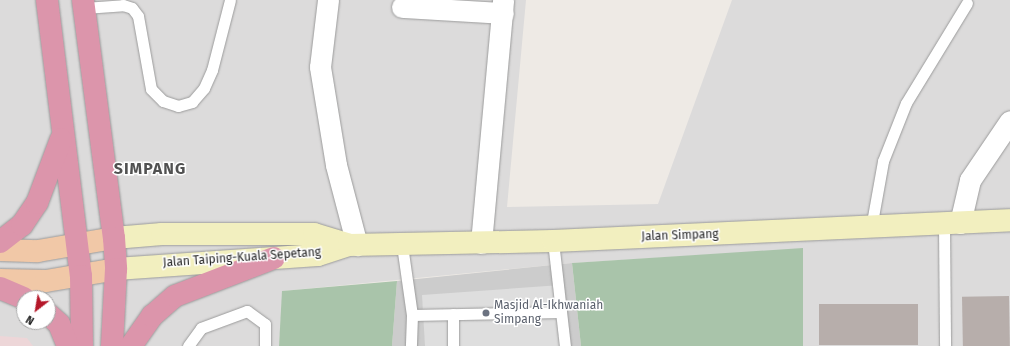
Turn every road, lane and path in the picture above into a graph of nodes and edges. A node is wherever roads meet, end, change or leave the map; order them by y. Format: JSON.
{"nodes":[{"id":1,"x":47,"y":0,"type":"edge"},
{"id":2,"x":230,"y":0,"type":"edge"},
{"id":3,"x":328,"y":0,"type":"edge"},
{"id":4,"x":967,"y":3,"type":"dead end"},
{"id":5,"x":83,"y":4,"type":"edge"},
{"id":6,"x":402,"y":7,"type":"dead end"},
{"id":7,"x":503,"y":7,"type":"edge"},
{"id":8,"x":1010,"y":121,"type":"edge"},
{"id":9,"x":63,"y":132,"type":"junction"},
{"id":10,"x":1010,"y":220,"type":"edge"},
{"id":11,"x":952,"y":224,"type":"junction"},
{"id":12,"x":872,"y":228,"type":"junction"},
{"id":13,"x":114,"y":238,"type":"junction"},
{"id":14,"x":553,"y":241,"type":"junction"},
{"id":15,"x":0,"y":242,"type":"edge"},
{"id":16,"x":481,"y":243,"type":"junction"},
{"id":17,"x":76,"y":244,"type":"junction"},
{"id":18,"x":402,"y":244,"type":"junction"},
{"id":19,"x":353,"y":245,"type":"junction"},
{"id":20,"x":0,"y":250,"type":"edge"},
{"id":21,"x":274,"y":258,"type":"junction"},
{"id":22,"x":116,"y":269,"type":"junction"},
{"id":23,"x":81,"y":276,"type":"junction"},
{"id":24,"x":0,"y":280,"type":"edge"},
{"id":25,"x":0,"y":288,"type":"edge"},
{"id":26,"x":16,"y":295,"type":"edge"},
{"id":27,"x":561,"y":312,"type":"junction"},
{"id":28,"x":453,"y":314,"type":"junction"},
{"id":29,"x":412,"y":315,"type":"junction"},
{"id":30,"x":56,"y":321,"type":"edge"},
{"id":31,"x":68,"y":346,"type":"edge"},
{"id":32,"x":82,"y":346,"type":"edge"},
{"id":33,"x":112,"y":346,"type":"edge"},
{"id":34,"x":131,"y":346,"type":"edge"},
{"id":35,"x":188,"y":346,"type":"edge"},
{"id":36,"x":265,"y":346,"type":"edge"},
{"id":37,"x":411,"y":346,"type":"edge"},
{"id":38,"x":453,"y":346,"type":"edge"},
{"id":39,"x":565,"y":346,"type":"edge"},
{"id":40,"x":945,"y":346,"type":"edge"}],
"edges":[{"from":1,"to":9,"type":"highway"},
{"from":2,"to":5,"type":"lane"},
{"from":3,"to":19,"type":"street"},
{"from":4,"to":12,"type":"lane"},
{"from":5,"to":13,"type":"highway"},
{"from":6,"to":7,"type":"street"},
{"from":7,"to":16,"type":"street"},
{"from":8,"to":11,"type":"street"},
{"from":9,"to":15,"type":"highway"},
{"from":9,"to":17,"type":"highway"},
{"from":10,"to":11,"type":"main road","name":"Jalan Simpang"},
{"from":11,"to":12,"type":"main road","name":"Jalan Simpang"},
{"from":11,"to":40,"type":"lane"},
{"from":12,"to":14,"type":"main road","name":"Jalan Simpang"},
{"from":13,"to":17,"type":"main road","name":"Jalan Taiping-Kuala Sepetang"},
{"from":13,"to":19,"type":"main road","name":"Jalan Taiping-Kuala Sepetang"},
{"from":13,"to":22,"type":"highway"},
{"from":14,"to":16,"type":"main road","name":"Jalan Simpang"},
{"from":14,"to":27,"type":"lane"},
{"from":16,"to":18,"type":"main road","name":"Jalan Simpang"},
{"from":17,"to":20,"type":"main road","name":"Jalan Taiping-Kuala Sepetang"},
{"from":17,"to":23,"type":"highway"},
{"from":18,"to":19,"type":"main road","name":"Jalan Simpang"},
{"from":18,"to":29,"type":"lane"},
{"from":19,"to":21,"type":"main road","name":"Jalan Taiping-Kuala Sepetang"},
{"from":21,"to":22,"type":"main road","name":"Jalan Taiping-Kuala Sepetang"},
{"from":21,"to":34,"type":"highway"},
{"from":22,"to":23,"type":"main road","name":"Jalan Taiping-Kuala Sepetang"},
{"from":22,"to":33,"type":"highway"},
{"from":23,"to":24,"type":"main road","name":"Jalan Taiping-Kuala Sepetang"},
{"from":23,"to":32,"type":"highway"},
{"from":25,"to":26,"type":"highway"},
{"from":27,"to":28,"type":"lane"},
{"from":27,"to":39,"type":"lane"},
{"from":28,"to":29,"type":"lane"},
{"from":28,"to":38,"type":"lane"},
{"from":29,"to":37,"type":"lane"},
{"from":30,"to":31,"type":"highway"},
{"from":35,"to":36,"type":"lane"}]}
